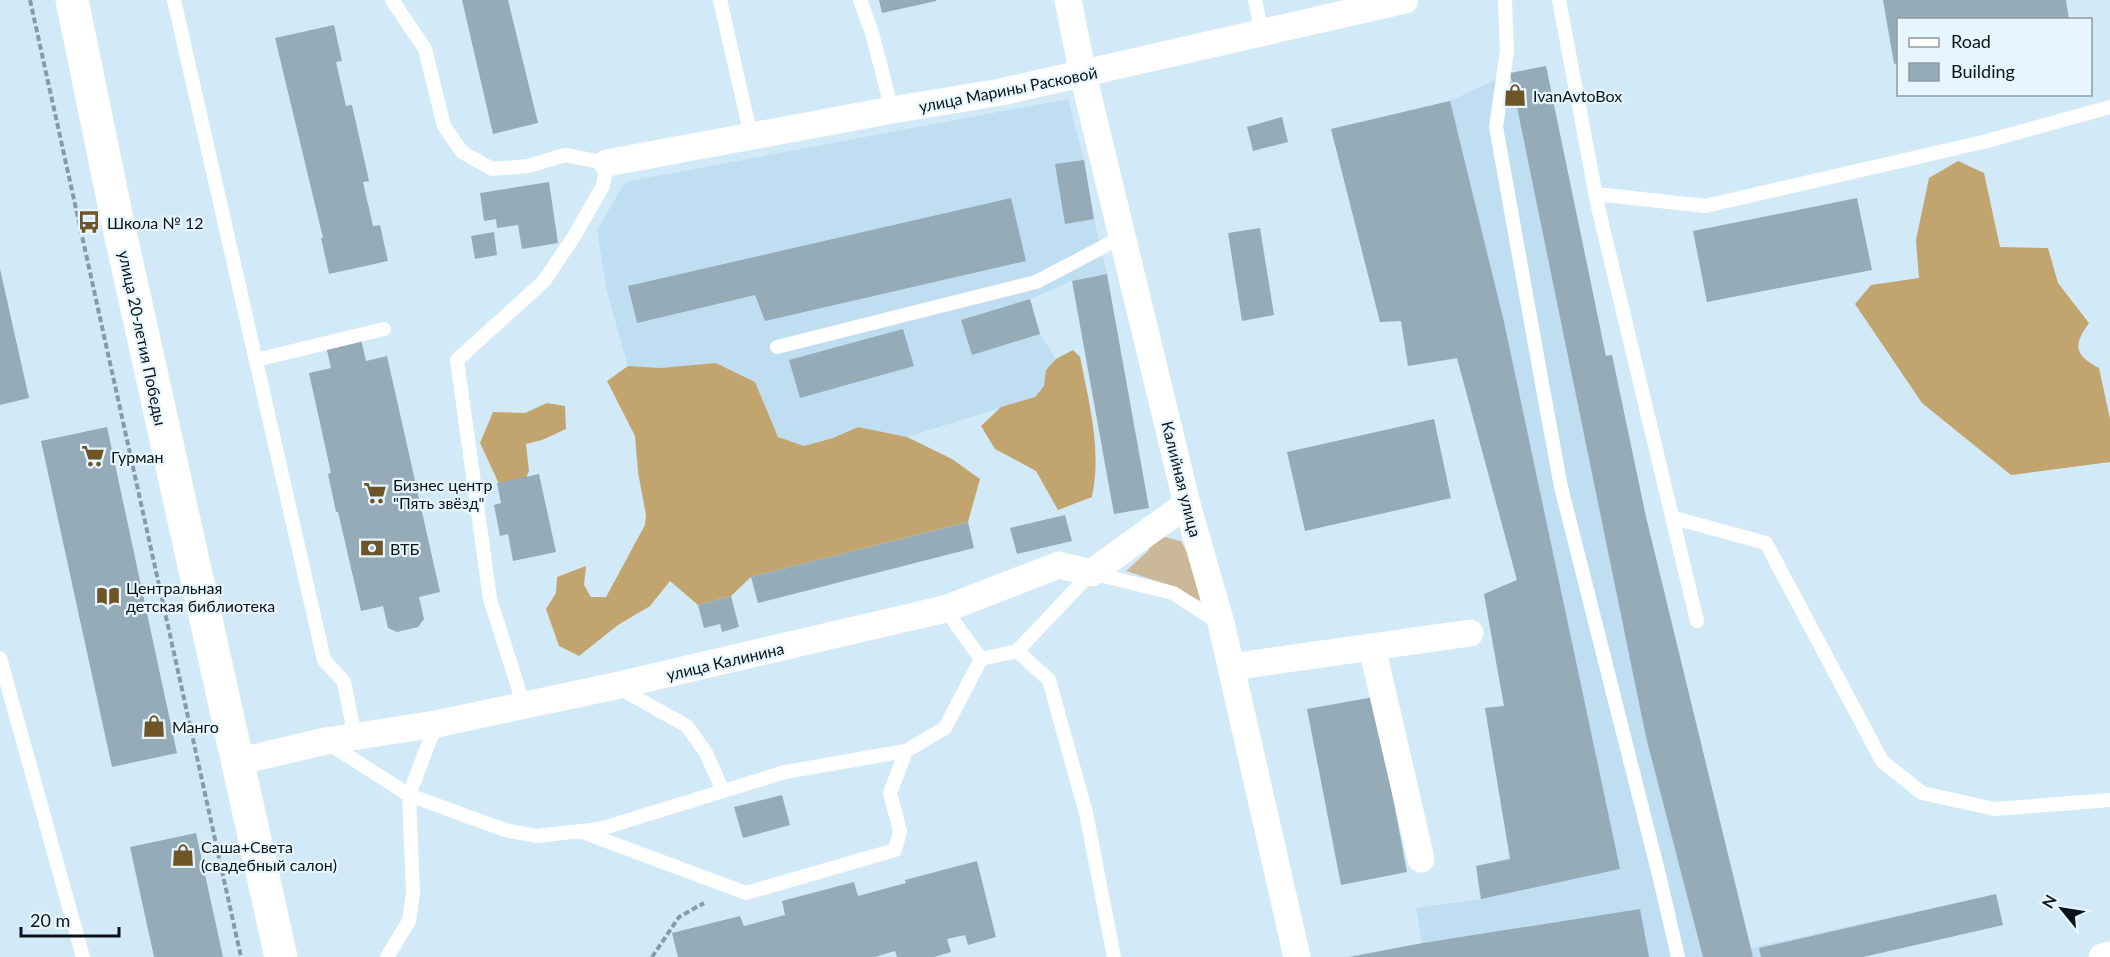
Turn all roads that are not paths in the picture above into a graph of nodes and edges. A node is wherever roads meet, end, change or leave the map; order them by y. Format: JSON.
{"nodes":[{"id":1,"x":72,"y":0,"type":"edge"},
{"id":2,"x":174,"y":0,"type":"edge"},
{"id":3,"x":392,"y":0,"type":"edge"},
{"id":4,"x":720,"y":0,"type":"edge"},
{"id":5,"x":860,"y":0,"type":"edge"},
{"id":6,"x":1068,"y":0,"type":"edge"},
{"id":7,"x":1255,"y":0,"type":"edge"},
{"id":8,"x":1405,"y":0,"type":"edge"},
{"id":9,"x":1505,"y":0,"type":"edge"},
{"id":10,"x":1559,"y":0,"type":"edge"},
{"id":11,"x":1262,"y":33,"type":"junction"},
{"id":12,"x":1083,"y":75,"type":"junction"},
{"id":13,"x":2110,"y":107,"type":"edge"},
{"id":14,"x":892,"y":110,"type":"junction"},
{"id":15,"x":750,"y":136,"type":"junction"},
{"id":16,"x":608,"y":163,"type":"junction"},
{"id":17,"x":1596,"y":194,"type":"junction"},
{"id":18,"x":1122,"y":237,"type":"junction"},
{"id":19,"x":384,"y":329,"type":"dead end"},
{"id":20,"x":777,"y":347,"type":"dead end"},
{"id":21,"x":256,"y":360,"type":"junction"},
{"id":22,"x":1187,"y":504,"type":"junction"},
{"id":23,"x":1674,"y":518,"type":"junction"},
{"id":24,"x":1091,"y":573,"type":"junction"},
{"id":25,"x":945,"y":609,"type":"junction"},
{"id":26,"x":1697,"y":621,"type":"dead end"},
{"id":27,"x":1221,"y":624,"type":"junction"},
{"id":28,"x":1470,"y":633,"type":"dead end"},
{"id":29,"x":1372,"y":647,"type":"junction"},
{"id":30,"x":1017,"y":651,"type":"junction"},
{"id":31,"x":0,"y":658,"type":"edge"},
{"id":32,"x":981,"y":659,"type":"junction"},
{"id":33,"x":1231,"y":667,"type":"junction"},
{"id":34,"x":615,"y":686,"type":"junction"},
{"id":35,"x":524,"y":705,"type":"junction"},
{"id":36,"x":436,"y":724,"type":"junction"},
{"id":37,"x":355,"y":737,"type":"junction"},
{"id":38,"x":326,"y":741,"type":"junction"},
{"id":39,"x":906,"y":751,"type":"junction"},
{"id":40,"x":236,"y":762,"type":"junction"},
{"id":41,"x":723,"y":791,"type":"junction"},
{"id":42,"x":409,"y":795,"type":"junction"},
{"id":43,"x":2110,"y":800,"type":"edge"},
{"id":44,"x":580,"y":831,"type":"junction"},
{"id":45,"x":1421,"y":859,"type":"dead end"},
{"id":46,"x":2110,"y":956,"type":"edge"},
{"id":47,"x":83,"y":957,"type":"edge"},
{"id":48,"x":280,"y":957,"type":"edge"},
{"id":49,"x":387,"y":957,"type":"edge"},
{"id":50,"x":1114,"y":957,"type":"edge"},
{"id":51,"x":1297,"y":957,"type":"edge"},
{"id":52,"x":1678,"y":957,"type":"edge"},
{"id":53,"x":2102,"y":957,"type":"edge"}],
"edges":[{"from":1,"to":40,"type":"main road","name":"улица 20-летия Победы"},
{"from":2,"to":21,"type":"lane"},
{"from":3,"to":16,"type":"lane"},
{"from":4,"to":15,"type":"lane"},
{"from":5,"to":14,"type":"lane"},
{"from":6,"to":12,"type":"street","name":"Калийная улица"},
{"from":7,"to":11,"type":"lane"},
{"from":8,"to":11,"type":"street","name":"улица Марины Расковой"},
{"from":9,"to":52,"type":"lane"},
{"from":10,"to":17,"type":"lane"},
{"from":11,"to":12,"type":"street","name":"улица Марины Расковой"},
{"from":12,"to":14,"type":"street","name":"улица Марины Расковой"},
{"from":12,"to":18,"type":"street","name":"Калийная улица"},
{"from":13,"to":17,"type":"lane"},
{"from":14,"to":15,"type":"street","name":"улица Марины Расковой"},
{"from":15,"to":16,"type":"street","name":"улица Марины Расковой"},
{"from":16,"to":35,"type":"lane"},
{"from":17,"to":23,"type":"lane"},
{"from":18,"to":20,"type":"lane"},
{"from":18,"to":22,"type":"street","name":"Калийная улица"},
{"from":19,"to":21,"type":"lane"},
{"from":21,"to":37,"type":"lane"},
{"from":22,"to":24,"type":"street"},
{"from":22,"to":27,"type":"street","name":"Калийная улица"},
{"from":23,"to":26,"type":"lane"},
{"from":23,"to":43,"type":"lane"},
{"from":24,"to":25,"type":"street","name":"улица Калинина"},
{"from":24,"to":27,"type":"lane"},
{"from":24,"to":30,"type":"lane"},
{"from":25,"to":32,"type":"lane"},
{"from":25,"to":34,"type":"street","name":"улица Калинина"},
{"from":27,"to":33,"type":"street","name":"Калийная улица"},
{"from":28,"to":29,"type":"street"},
{"from":29,"to":33,"type":"street"},
{"from":29,"to":45,"type":"street"},
{"from":30,"to":32,"type":"lane"},
{"from":30,"to":50,"type":"lane"},
{"from":31,"to":47,"type":"lane"},
{"from":32,"to":39,"type":"lane"},
{"from":33,"to":51,"type":"street","name":"Калийная улица"},
{"from":34,"to":35,"type":"street","name":"улица Калинина"},
{"from":34,"to":41,"type":"lane"},
{"from":35,"to":36,"type":"street","name":"улица Калинина"},
{"from":36,"to":37,"type":"street","name":"улица Калинина"},
{"from":36,"to":42,"type":"lane"},
{"from":37,"to":38,"type":"street","name":"улица Калинина"},
{"from":38,"to":40,"type":"street","name":"улица Калинина"},
{"from":38,"to":42,"type":"lane"},
{"from":39,"to":41,"type":"lane"},
{"from":39,"to":44,"type":"lane"},
{"from":40,"to":48,"type":"main road","name":"улица 20-летия Победы"},
{"from":41,"to":44,"type":"lane"},
{"from":42,"to":44,"type":"lane"},
{"from":42,"to":49,"type":"lane"},
{"from":46,"to":53,"type":"street"}]}
